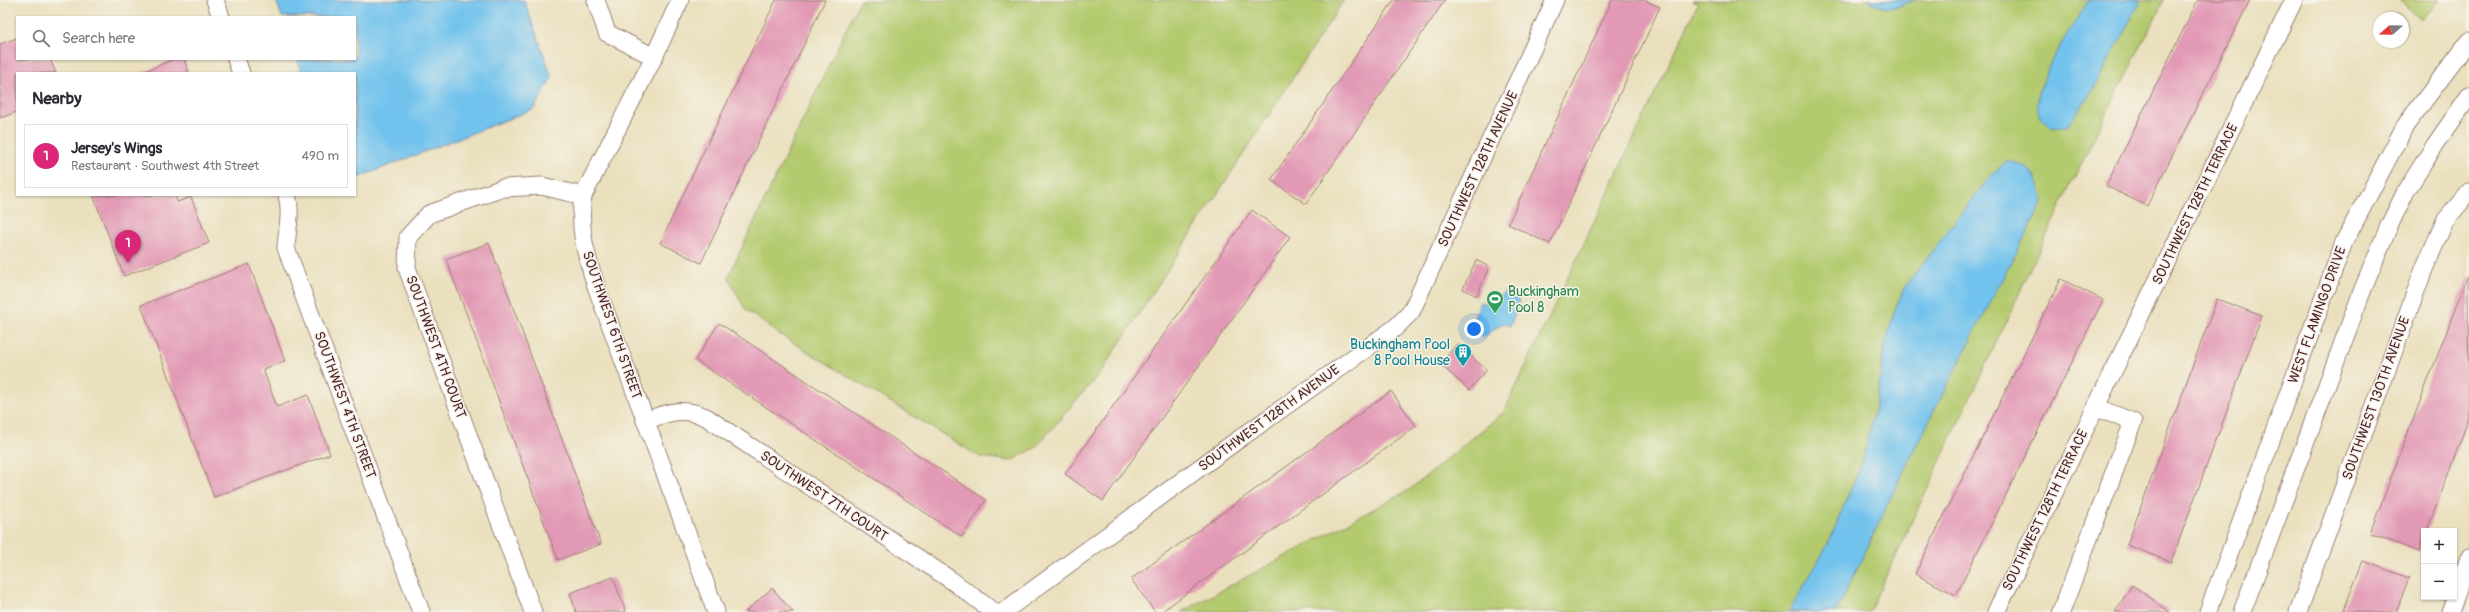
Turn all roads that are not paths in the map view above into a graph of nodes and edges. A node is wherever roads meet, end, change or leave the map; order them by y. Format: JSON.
{"nodes":[{"id":1,"x":215,"y":0,"type":"edge"},
{"id":2,"x":596,"y":0,"type":"edge"},
{"id":3,"x":680,"y":0,"type":"edge"},
{"id":4,"x":1555,"y":0,"type":"edge"},
{"id":5,"x":2294,"y":0,"type":"edge"},
{"id":6,"x":221,"y":16,"type":"edge"},
{"id":7,"x":2469,"y":41,"type":"edge"},
{"id":8,"x":654,"y":57,"type":"junction"},
{"id":9,"x":236,"y":60,"type":"edge"},
{"id":10,"x":241,"y":72,"type":"edge"},
{"id":11,"x":2469,"y":96,"type":"edge"},
{"id":12,"x":2469,"y":192,"type":"edge"},
{"id":13,"x":287,"y":196,"type":"edge"},
{"id":14,"x":583,"y":196,"type":"junction"},
{"id":15,"x":2095,"y":407,"type":"junction"},
{"id":16,"x":645,"y":421,"type":"junction"},
{"id":17,"x":2469,"y":558,"type":"edge"},
{"id":18,"x":421,"y":612,"type":"edge"},
{"id":19,"x":533,"y":612,"type":"edge"},
{"id":20,"x":716,"y":612,"type":"edge"},
{"id":21,"x":994,"y":612,"type":"edge"},
{"id":22,"x":1003,"y":612,"type":"edge"},
{"id":23,"x":1996,"y":612,"type":"edge"},
{"id":24,"x":2061,"y":612,"type":"edge"},
{"id":25,"x":2208,"y":612,"type":"edge"},
{"id":26,"x":2242,"y":612,"type":"edge"},
{"id":27,"x":2298,"y":612,"type":"edge"},
{"id":28,"x":2450,"y":612,"type":"edge"}],
"edges":[{"from":1,"to":6,"type":"street"},
{"from":2,"to":8,"type":"street"},
{"from":3,"to":8,"type":"street","name":"SOUTHWEST 6TH STREET"},
{"from":4,"to":22,"type":"street","name":"SOUTHWEST 128TH AVENUE"},
{"from":5,"to":15,"type":"street","name":"SOUTHWEST 128TH TERRACE"},
{"from":7,"to":25,"type":"street","name":"WEST FLAMINGO DRIVE"},
{"from":8,"to":14,"type":"street","name":"SOUTHWEST 6TH STREET"},
{"from":9,"to":10,"type":"street"},
{"from":11,"to":26,"type":"street"},
{"from":12,"to":27,"type":"street","name":"SOUTHWEST 130TH AVENUE"},
{"from":13,"to":18,"type":"street","name":"SOUTHWEST 4TH STREET"},
{"from":14,"to":16,"type":"street","name":"SOUTHWEST 6TH STREET"},
{"from":14,"to":19,"type":"street","name":"SOUTHWEST 4TH COURT"},
{"from":15,"to":23,"type":"street","name":"SOUTHWEST 128TH TERRACE"},
{"from":15,"to":24,"type":"street"},
{"from":16,"to":20,"type":"street","name":"SOUTHWEST 6TH STREET"},
{"from":16,"to":21,"type":"street","name":"SOUTHWEST 7TH COURT"},
{"from":17,"to":28,"type":"street"}]}
